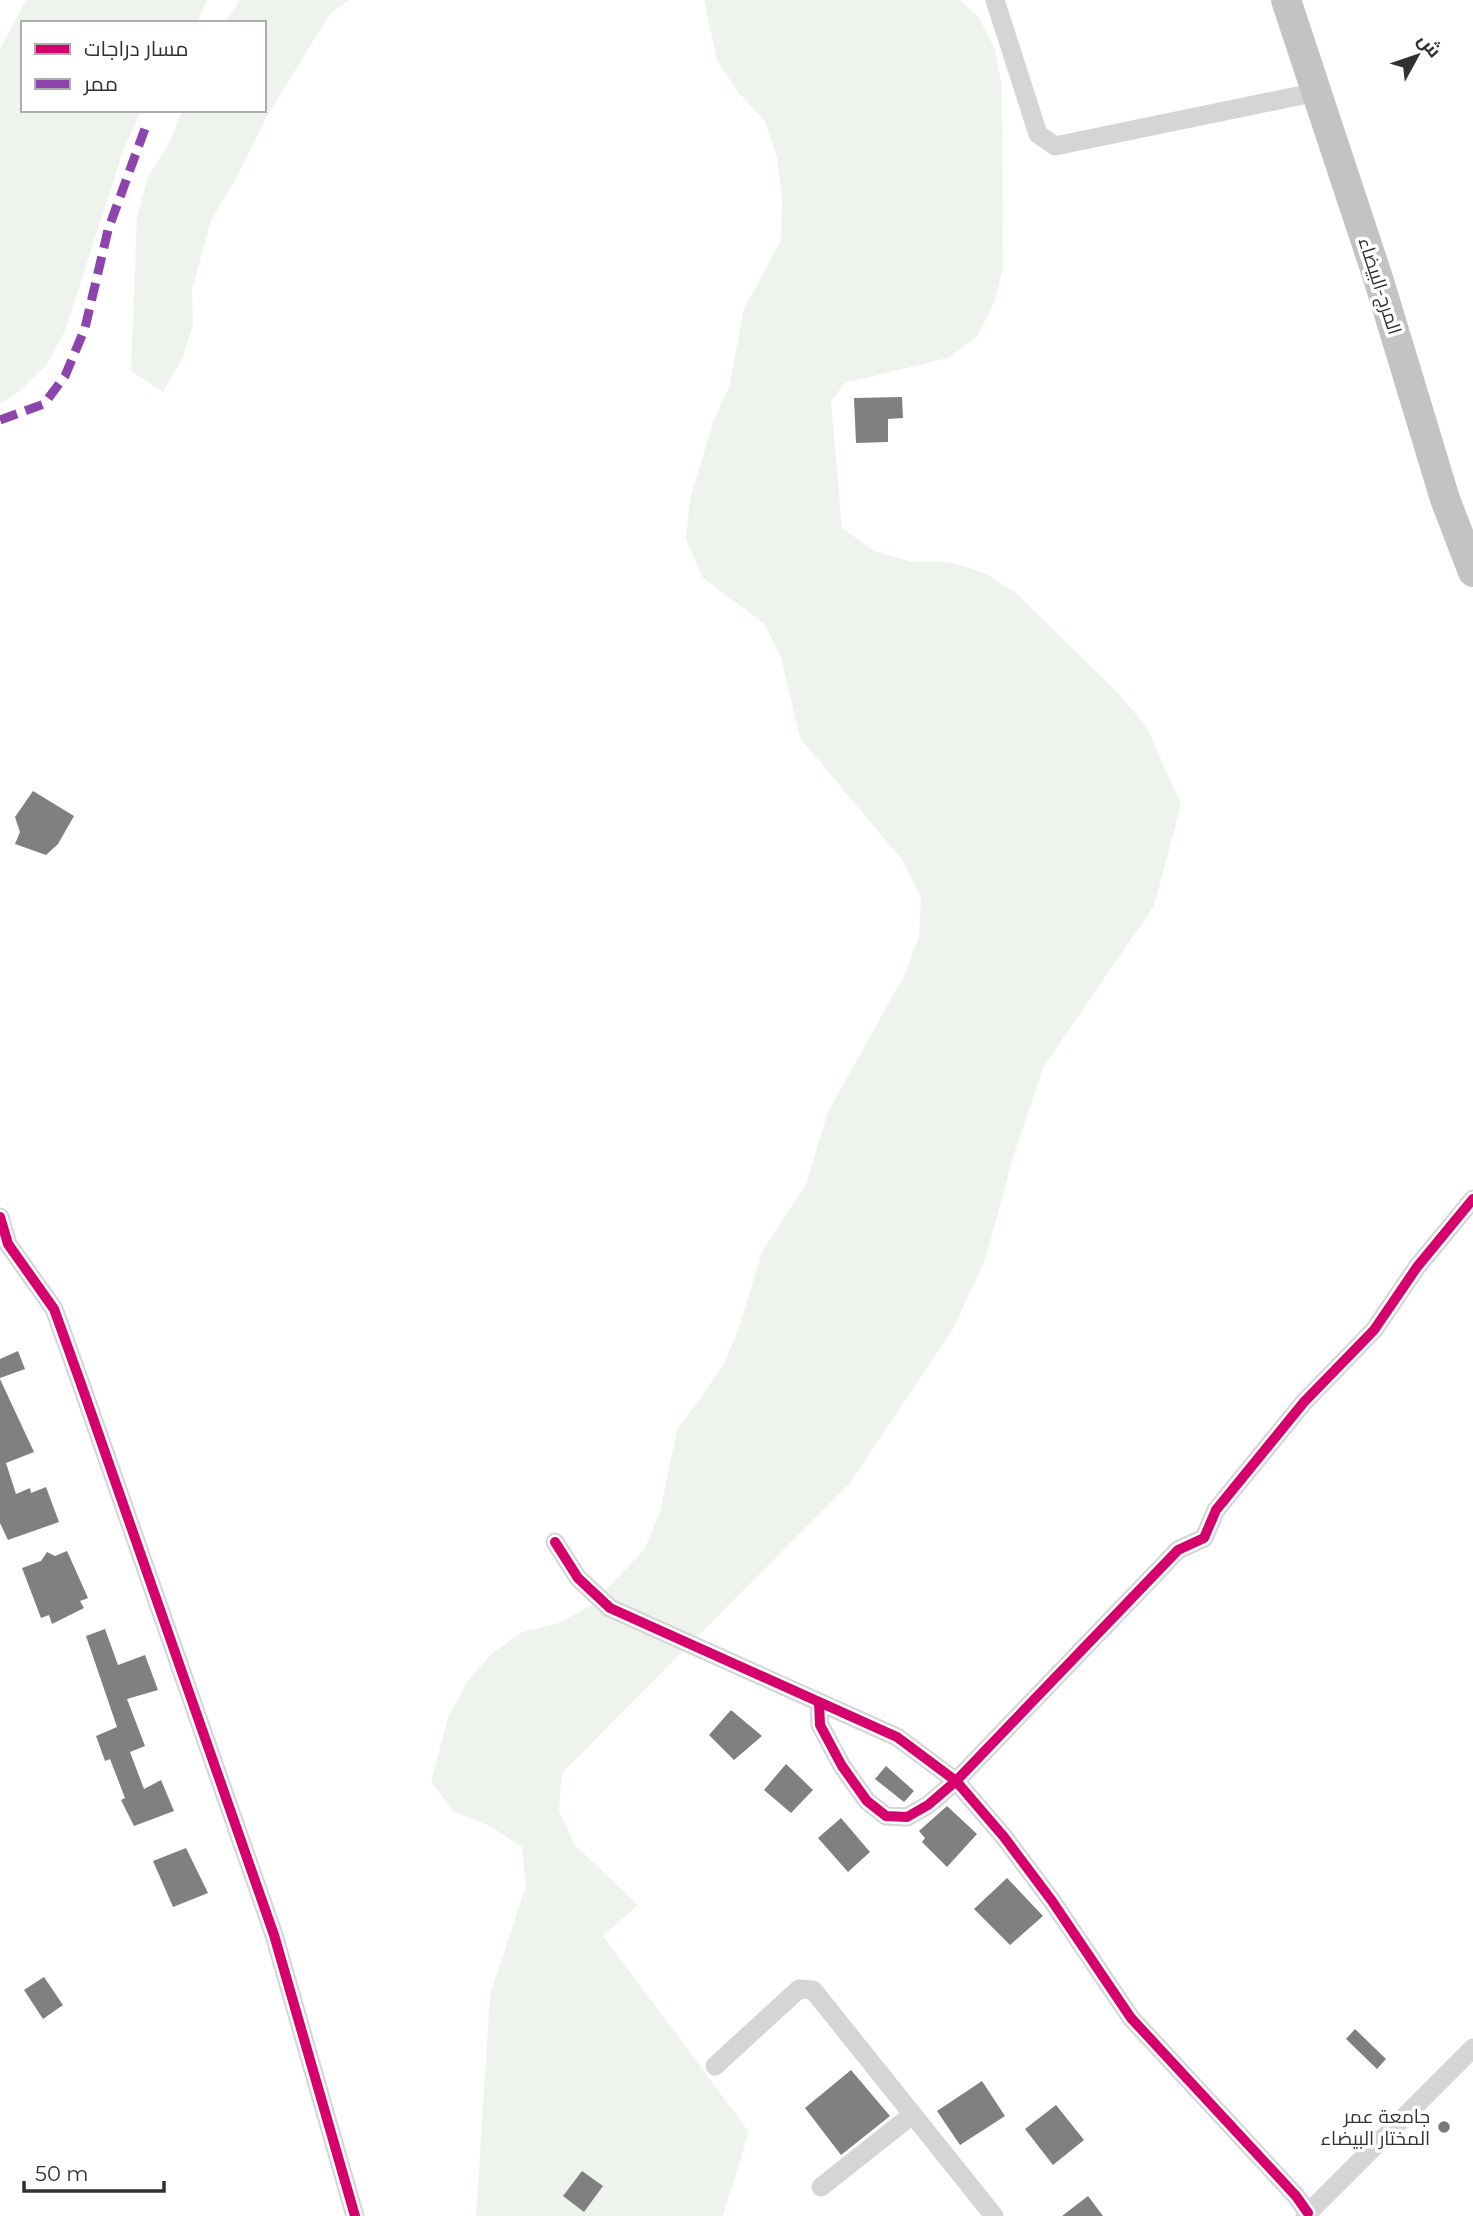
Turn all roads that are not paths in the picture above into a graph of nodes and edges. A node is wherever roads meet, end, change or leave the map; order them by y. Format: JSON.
{"nodes":[{"id":1,"x":995,"y":0,"type":"edge"},
{"id":2,"x":1286,"y":0,"type":"edge"},
{"id":3,"x":1317,"y":92,"type":"junction"},
{"id":4,"x":1473,"y":572,"type":"edge"},
{"id":5,"x":1473,"y":1199,"type":"edge"},
{"id":6,"x":0,"y":1217,"type":"edge"},
{"id":7,"x":555,"y":1542,"type":"dead end"},
{"id":8,"x":819,"y":1702,"type":"junction"},
{"id":9,"x":956,"y":1781,"type":"junction"},
{"id":10,"x":1473,"y":2048,"type":"edge"},
{"id":11,"x":715,"y":2066,"type":"dead end"},
{"id":12,"x":912,"y":2115,"type":"junction"},
{"id":13,"x":821,"y":2187,"type":"dead end"},
{"id":14,"x":1307,"y":2215,"type":"edge"},
{"id":15,"x":355,"y":2216,"type":"edge"},
{"id":16,"x":994,"y":2216,"type":"edge"}],
"edges":[{"from":1,"to":3,"type":"street"},
{"from":2,"to":3,"type":"highway","name":"المرج-البيضاء"},
{"from":3,"to":4,"type":"highway","name":"المرج-البيضاء"},
{"from":5,"to":9,"type":"street"},
{"from":6,"to":15,"type":"street"},
{"from":7,"to":8,"type":"street"},
{"from":8,"to":9,"type":"street"},
{"from":8,"to":9,"type":"street"},
{"from":9,"to":14,"type":"street"},
{"from":10,"to":14,"type":"street"},
{"from":11,"to":12,"type":"street"},
{"from":12,"to":13,"type":"street"},
{"from":12,"to":16,"type":"street"}]}
